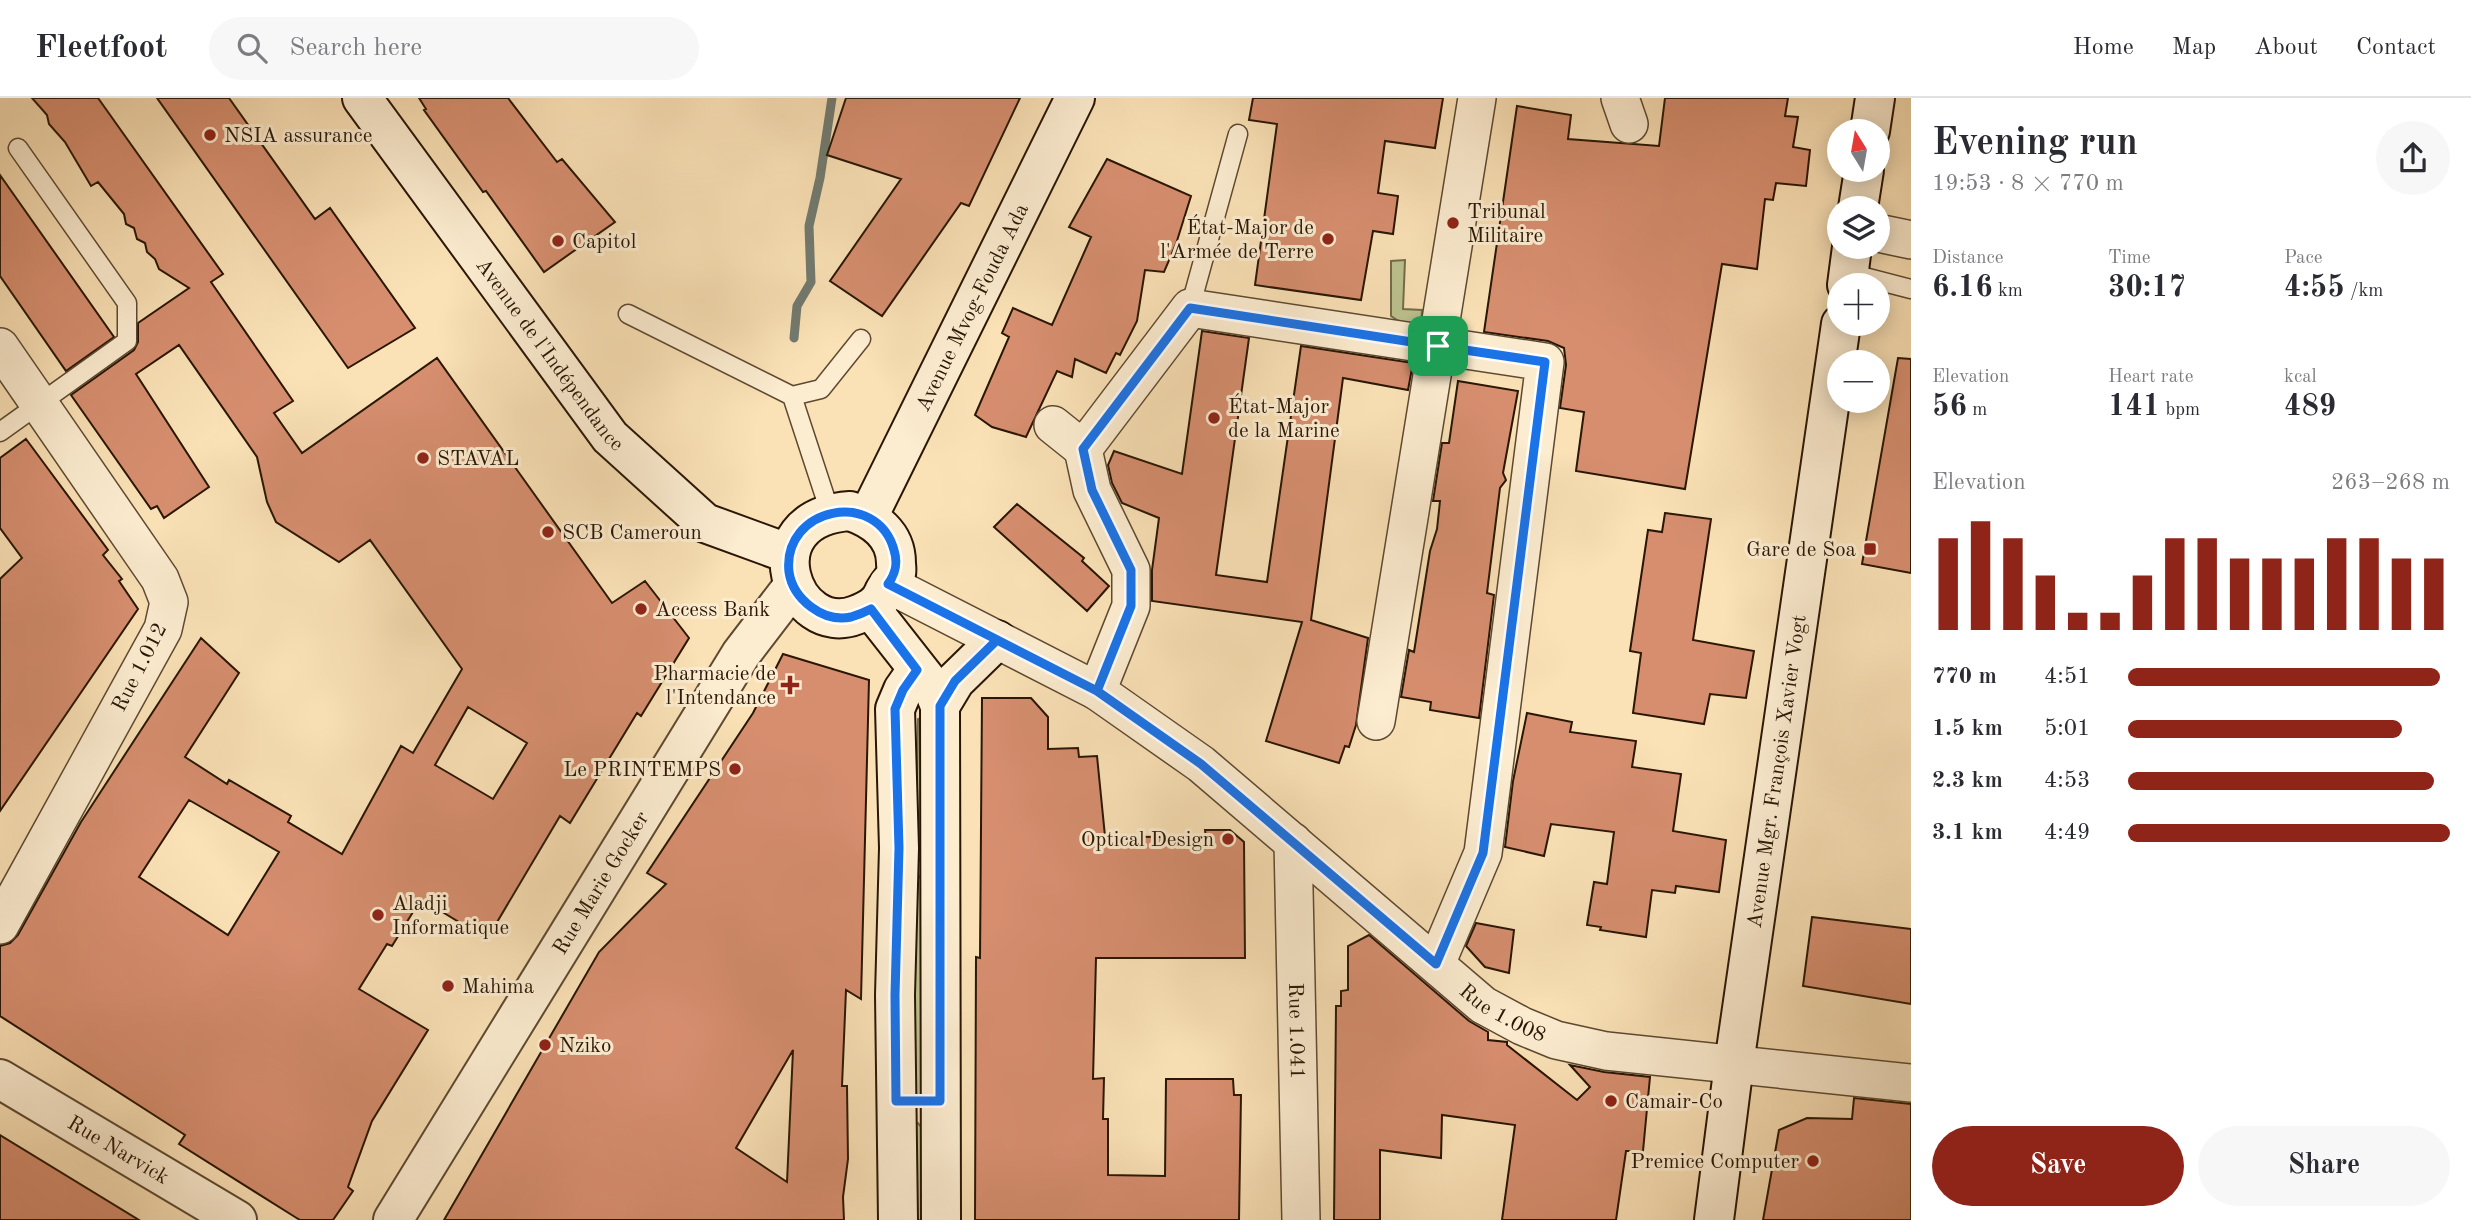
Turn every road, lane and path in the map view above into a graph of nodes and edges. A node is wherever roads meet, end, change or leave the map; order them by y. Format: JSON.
{"nodes":[{"id":1,"x":362,"y":98,"type":"edge"},
{"id":2,"x":1075,"y":98,"type":"edge"},
{"id":3,"x":1477,"y":98,"type":"edge"},
{"id":4,"x":1875,"y":98,"type":"edge"},
{"id":5,"x":1872,"y":119,"type":"edge"},
{"id":6,"x":1238,"y":134,"type":"dead end"},
{"id":7,"x":18,"y":148,"type":"dead end"},
{"id":8,"x":1890,"y":236,"type":"edge"},
{"id":9,"x":1911,"y":240,"type":"edge"},
{"id":10,"x":1849,"y":268,"type":"edge"},
{"id":11,"x":1911,"y":289,"type":"edge"},
{"id":12,"x":1190,"y":308,"type":"junction"},
{"id":13,"x":628,"y":314,"type":"dead end"},
{"id":14,"x":1839,"y":336,"type":"edge"},
{"id":15,"x":861,"y":339,"type":"dead end"},
{"id":16,"x":1438,"y":346,"type":"junction"},
{"id":17,"x":0,"y":347,"type":"edge"},
{"id":18,"x":792,"y":396,"type":"junction"},
{"id":19,"x":38,"y":404,"type":"junction"},
{"id":20,"x":1053,"y":425,"type":"dead end"},
{"id":21,"x":0,"y":432,"type":"edge"},
{"id":22,"x":1083,"y":449,"type":"junction"},
{"id":23,"x":830,"y":512,"type":"junction"},
{"id":24,"x":869,"y":517,"type":"junction"},
{"id":25,"x":791,"y":570,"type":"junction"},
{"id":26,"x":879,"y":597,"type":"junction"},
{"id":27,"x":997,"y":640,"type":"junction"},
{"id":28,"x":917,"y":670,"type":"junction"},
{"id":29,"x":1097,"y":691,"type":"junction"},
{"id":30,"x":940,"y":706,"type":"junction"},
{"id":31,"x":1376,"y":721,"type":"dead end"},
{"id":32,"x":1293,"y":842,"type":"junction"},
{"id":33,"x":899,"y":848,"type":"junction"},
{"id":34,"x":941,"y":848,"type":"junction"},
{"id":35,"x":0,"y":925,"type":"edge"},
{"id":36,"x":1436,"y":964,"type":"junction"},
{"id":37,"x":1734,"y":1064,"type":"junction"},
{"id":38,"x":0,"y":1079,"type":"edge"},
{"id":39,"x":1911,"y":1083,"type":"edge"},
{"id":40,"x":896,"y":1101,"type":"junction"},
{"id":41,"x":940,"y":1101,"type":"junction"},
{"id":42,"x":237,"y":1220,"type":"edge"},
{"id":43,"x":393,"y":1220,"type":"edge"},
{"id":44,"x":898,"y":1220,"type":"edge"},
{"id":45,"x":941,"y":1220,"type":"edge"},
{"id":46,"x":1301,"y":1220,"type":"edge"},
{"id":47,"x":1714,"y":1220,"type":"edge"}],
"edges":[{"from":1,"to":25,"type":"main road","name":"Avenue de l'Indépendance"},
{"from":2,"to":24,"type":"main road","name":"Avenue Mvog-Fouda Ada"},
{"from":3,"to":16,"type":"street"},
{"from":4,"to":5,"type":"main road"},
{"from":6,"to":12,"type":"lane"},
{"from":7,"to":19,"type":"lane"},
{"from":8,"to":9,"type":"street"},
{"from":10,"to":11,"type":"lane"},
{"from":12,"to":16,"type":"street"},
{"from":12,"to":22,"type":"street"},
{"from":13,"to":18,"type":"lane"},
{"from":14,"to":37,"type":"main road","name":"Avenue Mgr. François Xavier Vogt"},
{"from":15,"to":18,"type":"lane"},
{"from":16,"to":31,"type":"street"},
{"from":16,"to":36,"type":"street"},
{"from":17,"to":19,"type":"street","name":"Rue 1.012"},
{"from":18,"to":23,"type":"lane"},
{"from":19,"to":21,"type":"lane"},
{"from":19,"to":35,"type":"street","name":"Rue 1.012"},
{"from":20,"to":22,"type":"street"},
{"from":22,"to":29,"type":"street"},
{"from":23,"to":24,"type":"main road"},
{"from":23,"to":25,"type":"main road"},
{"from":24,"to":26,"type":"main road"},
{"from":25,"to":26,"type":"main road"},
{"from":25,"to":43,"type":"main road","name":"Rue Marie Gocker"},
{"from":26,"to":27,"type":"street","name":"Rue 1.008"},
{"from":26,"to":28,"type":"main road"},
{"from":27,"to":29,"type":"street","name":"Rue 1.008"},
{"from":27,"to":30,"type":"main road"},
{"from":28,"to":30,"type":"main road"},
{"from":28,"to":33,"type":"main road"},
{"from":29,"to":32,"type":"street","name":"Rue 1.008"},
{"from":30,"to":34,"type":"main road"},
{"from":32,"to":36,"type":"street","name":"Rue 1.008"},
{"from":32,"to":46,"type":"street","name":"Rue 1.041"},
{"from":33,"to":34,"type":"main road"},
{"from":33,"to":40,"type":"main road"},
{"from":34,"to":41,"type":"main road"},
{"from":36,"to":37,"type":"street","name":"Rue 1.008"},
{"from":37,"to":39,"type":"street","name":"Rue 1.008"},
{"from":37,"to":47,"type":"main road","name":"Avenue Mgr. François Xavier Vogt"},
{"from":38,"to":42,"type":"main road","name":"Rue Narvick"},
{"from":40,"to":41,"type":"main road"},
{"from":40,"to":44,"type":"main road"},
{"from":41,"to":45,"type":"main road"}]}
